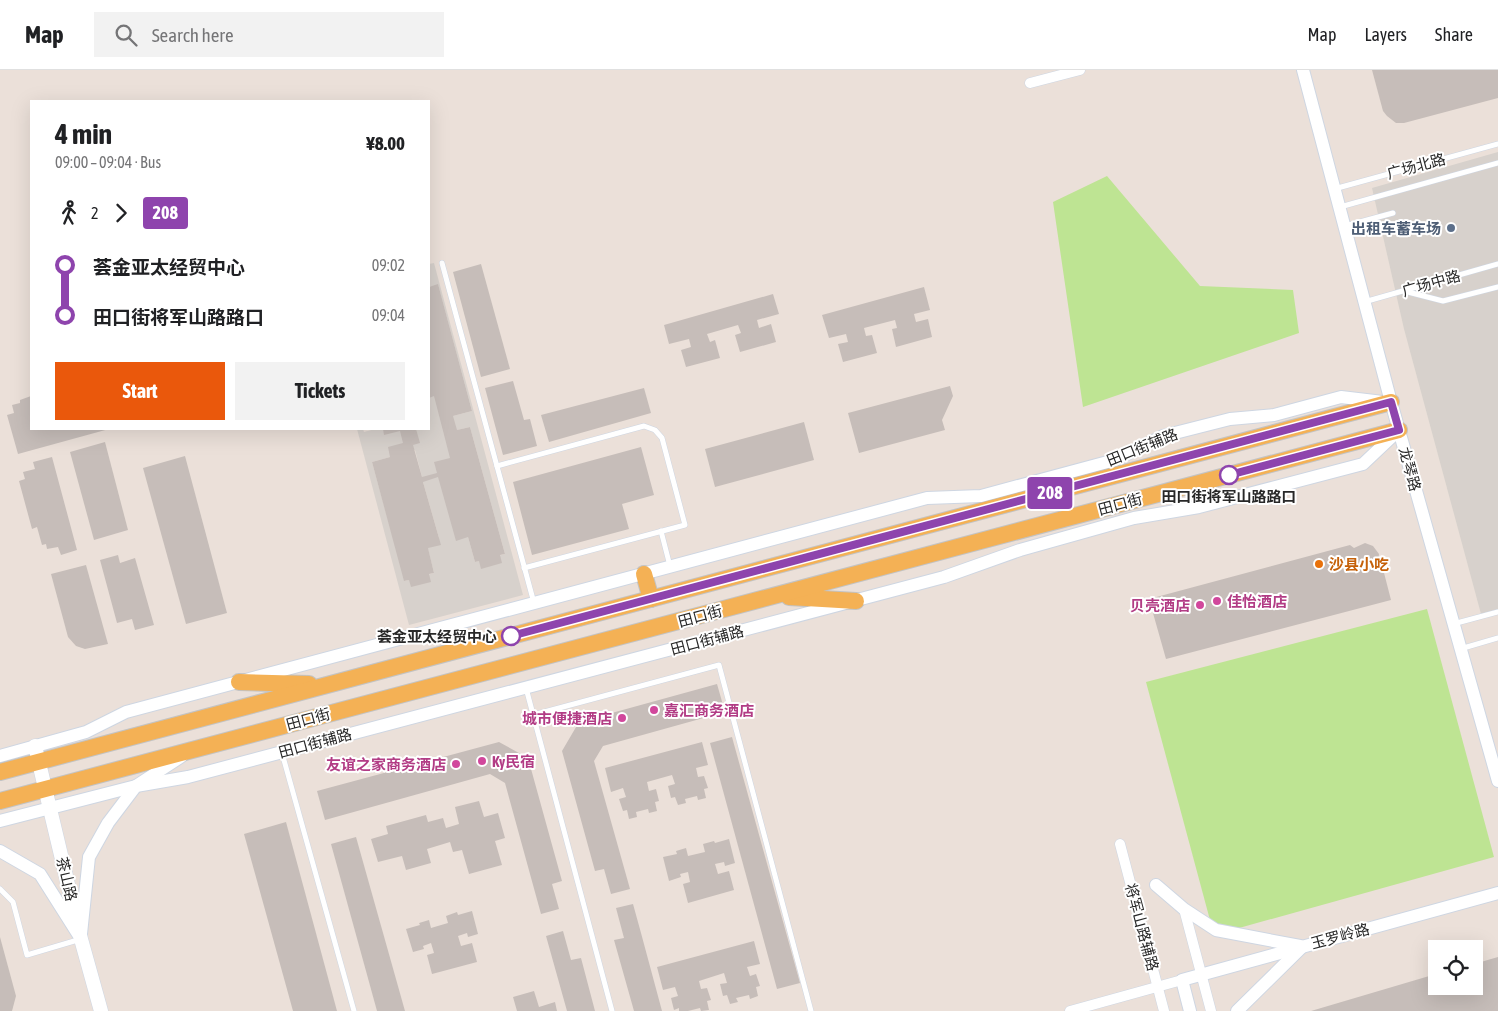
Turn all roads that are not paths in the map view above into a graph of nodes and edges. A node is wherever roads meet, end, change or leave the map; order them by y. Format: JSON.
{"nodes":[{"id":1,"x":1080,"y":70,"type":"edge"},
{"id":2,"x":1303,"y":70,"type":"edge"},
{"id":3,"x":1030,"y":83,"type":"dead end"},
{"id":4,"x":1498,"y":144,"type":"edge"},
{"id":5,"x":1498,"y":163,"type":"edge"},
{"id":6,"x":1334,"y":189,"type":"junction"},
{"id":7,"x":1339,"y":207,"type":"junction"},
{"id":8,"x":1393,"y":213,"type":"dead end"},
{"id":9,"x":1344,"y":226,"type":"junction"},
{"id":10,"x":442,"y":263,"type":"dead end"},
{"id":11,"x":1498,"y":264,"type":"edge"},
{"id":12,"x":1498,"y":287,"type":"edge"},
{"id":13,"x":1403,"y":291,"type":"junction"},
{"id":14,"x":1364,"y":302,"type":"junction"},
{"id":15,"x":1391,"y":402,"type":"junction"},
{"id":16,"x":1399,"y":430,"type":"junction"},
{"id":17,"x":497,"y":466,"type":"junction"},
{"id":18,"x":661,"y":531,"type":"junction"},
{"id":19,"x":670,"y":567,"type":"junction"},
{"id":20,"x":524,"y":568,"type":"junction"},
{"id":21,"x":644,"y":574,"type":"junction"},
{"id":22,"x":774,"y":596,"type":"junction"},
{"id":23,"x":651,"y":599,"type":"junction"},
{"id":24,"x":856,"y":601,"type":"junction"},
{"id":25,"x":534,"y":603,"type":"junction"},
{"id":26,"x":1498,"y":612,"type":"edge"},
{"id":27,"x":1452,"y":624,"type":"junction"},
{"id":28,"x":1498,"y":638,"type":"edge"},
{"id":29,"x":1460,"y":649,"type":"junction"},
{"id":30,"x":239,"y":682,"type":"junction"},
{"id":31,"x":329,"y":684,"type":"junction"},
{"id":32,"x":526,"y":688,"type":"junction"},
{"id":33,"x":533,"y":715,"type":"junction"},
{"id":34,"x":191,"y":750,"type":"junction"},
{"id":35,"x":282,"y":752,"type":"junction"},
{"id":36,"x":37,"y":754,"type":"junction"},
{"id":37,"x":0,"y":756,"type":"edge"},
{"id":38,"x":0,"y":772,"type":"edge"},
{"id":39,"x":1498,"y":781,"type":"edge"},
{"id":40,"x":136,"y":786,"type":"junction"},
{"id":41,"x":46,"y":789,"type":"junction"},
{"id":42,"x":0,"y":801,"type":"edge"},
{"id":43,"x":50,"y":808,"type":"junction"},
{"id":44,"x":0,"y":822,"type":"edge"},
{"id":45,"x":1120,"y":844,"type":"dead end"},
{"id":46,"x":0,"y":850,"type":"edge"},
{"id":47,"x":1156,"y":884,"type":"dead end"},
{"id":48,"x":0,"y":889,"type":"edge"},
{"id":49,"x":1498,"y":893,"type":"edge"},
{"id":50,"x":1184,"y":909,"type":"junction"},
{"id":51,"x":80,"y":938,"type":"junction"},
{"id":52,"x":1303,"y":947,"type":"junction"},
{"id":53,"x":1201,"y":975,"type":"junction"},
{"id":54,"x":1182,"y":980,"type":"junction"},
{"id":55,"x":1158,"y":987,"type":"junction"},
{"id":56,"x":101,"y":1011,"type":"edge"},
{"id":57,"x":354,"y":1011,"type":"edge"},
{"id":58,"x":612,"y":1011,"type":"edge"},
{"id":59,"x":811,"y":1011,"type":"edge"},
{"id":60,"x":1070,"y":1011,"type":"edge"},
{"id":61,"x":1164,"y":1011,"type":"edge"},
{"id":62,"x":1190,"y":1011,"type":"edge"},
{"id":63,"x":1211,"y":1011,"type":"edge"},
{"id":64,"x":1237,"y":1011,"type":"edge"}],
"edges":[{"from":1,"to":3,"type":"street"},
{"from":2,"to":6,"type":"street","name":"龙琴路"},
{"from":4,"to":6,"type":"lane","name":"广场北路"},
{"from":5,"to":7,"type":"lane"},
{"from":6,"to":7,"type":"street","name":"龙琴路"},
{"from":7,"to":9,"type":"street","name":"龙琴路"},
{"from":8,"to":9,"type":"lane"},
{"from":9,"to":14,"type":"street","name":"龙琴路"},
{"from":10,"to":17,"type":"lane"},
{"from":11,"to":13,"type":"lane","name":"广场中路"},
{"from":12,"to":13,"type":"lane"},
{"from":13,"to":14,"type":"lane","name":"广场中路"},
{"from":14,"to":15,"type":"street","name":"龙琴路"},
{"from":15,"to":16,"type":"street","name":"龙琴路"},
{"from":15,"to":19,"type":"street","name":"田口街辅路"},
{"from":15,"to":23,"type":"main road","name":"田口街"},
{"from":16,"to":22,"type":"main road","name":"田口街"},
{"from":16,"to":24,"type":"street","name":"田口街辅路"},
{"from":16,"to":27,"type":"street","name":"龙琴路"},
{"from":17,"to":18,"type":"lane"},
{"from":17,"to":20,"type":"lane"},
{"from":18,"to":19,"type":"lane"},
{"from":18,"to":20,"type":"lane"},
{"from":19,"to":21,"type":"street","name":"田口街辅路"},
{"from":20,"to":25,"type":"lane"},
{"from":21,"to":23,"type":"main road"},
{"from":21,"to":25,"type":"street","name":"田口街辅路"},
{"from":22,"to":24,"type":"main road"},
{"from":22,"to":34,"type":"main road","name":"田口街"},
{"from":23,"to":31,"type":"main road","name":"田口街"},
{"from":24,"to":32,"type":"street","name":"田口街辅路"},
{"from":25,"to":30,"type":"street","name":"田口街辅路"},
{"from":26,"to":27,"type":"lane"},
{"from":27,"to":29,"type":"street","name":"龙琴路"},
{"from":28,"to":29,"type":"lane"},
{"from":29,"to":39,"type":"street","name":"龙琴路"},
{"from":30,"to":31,"type":"main road"},
{"from":30,"to":36,"type":"street","name":"田口街辅路"},
{"from":31,"to":36,"type":"main road","name":"田口街"},
{"from":32,"to":33,"type":"lane"},
{"from":32,"to":35,"type":"street","name":"田口街辅路"},
{"from":33,"to":58,"type":"lane"},
{"from":33,"to":59,"type":"lane"},
{"from":34,"to":40,"type":"street"},
{"from":34,"to":41,"type":"main road","name":"田口街"},
{"from":35,"to":40,"type":"street","name":"田口街辅路"},
{"from":35,"to":57,"type":"lane"},
{"from":36,"to":37,"type":"street","name":"田口街辅路"},
{"from":36,"to":38,"type":"main road","name":"田口街"},
{"from":36,"to":41,"type":"main road","name":"茶山路"},
{"from":40,"to":43,"type":"street","name":"田口街辅路"},
{"from":40,"to":51,"type":"street"},
{"from":41,"to":42,"type":"main road","name":"田口街"},
{"from":41,"to":43,"type":"main road","name":"茶山路"},
{"from":43,"to":44,"type":"street","name":"田口街辅路"},
{"from":43,"to":51,"type":"main road","name":"茶山路"},
{"from":45,"to":55,"type":"street","name":"将军山路辅路"},
{"from":46,"to":51,"type":"street"},
{"from":47,"to":50,"type":"street"},
{"from":48,"to":51,"type":"lane"},
{"from":49,"to":52,"type":"street","name":"玉罗岭路"},
{"from":50,"to":52,"type":"street"},
{"from":50,"to":53,"type":"street"},
{"from":51,"to":56,"type":"main road","name":"茶山路"},
{"from":52,"to":53,"type":"street","name":"玉罗岭路"},
{"from":52,"to":64,"type":"street"},
{"from":53,"to":54,"type":"street","name":"玉罗岭路"},
{"from":53,"to":63,"type":"street"},
{"from":54,"to":55,"type":"street"},
{"from":54,"to":62,"type":"street"},
{"from":55,"to":60,"type":"street"},
{"from":55,"to":61,"type":"street","name":"将军山路辅路"}]}
